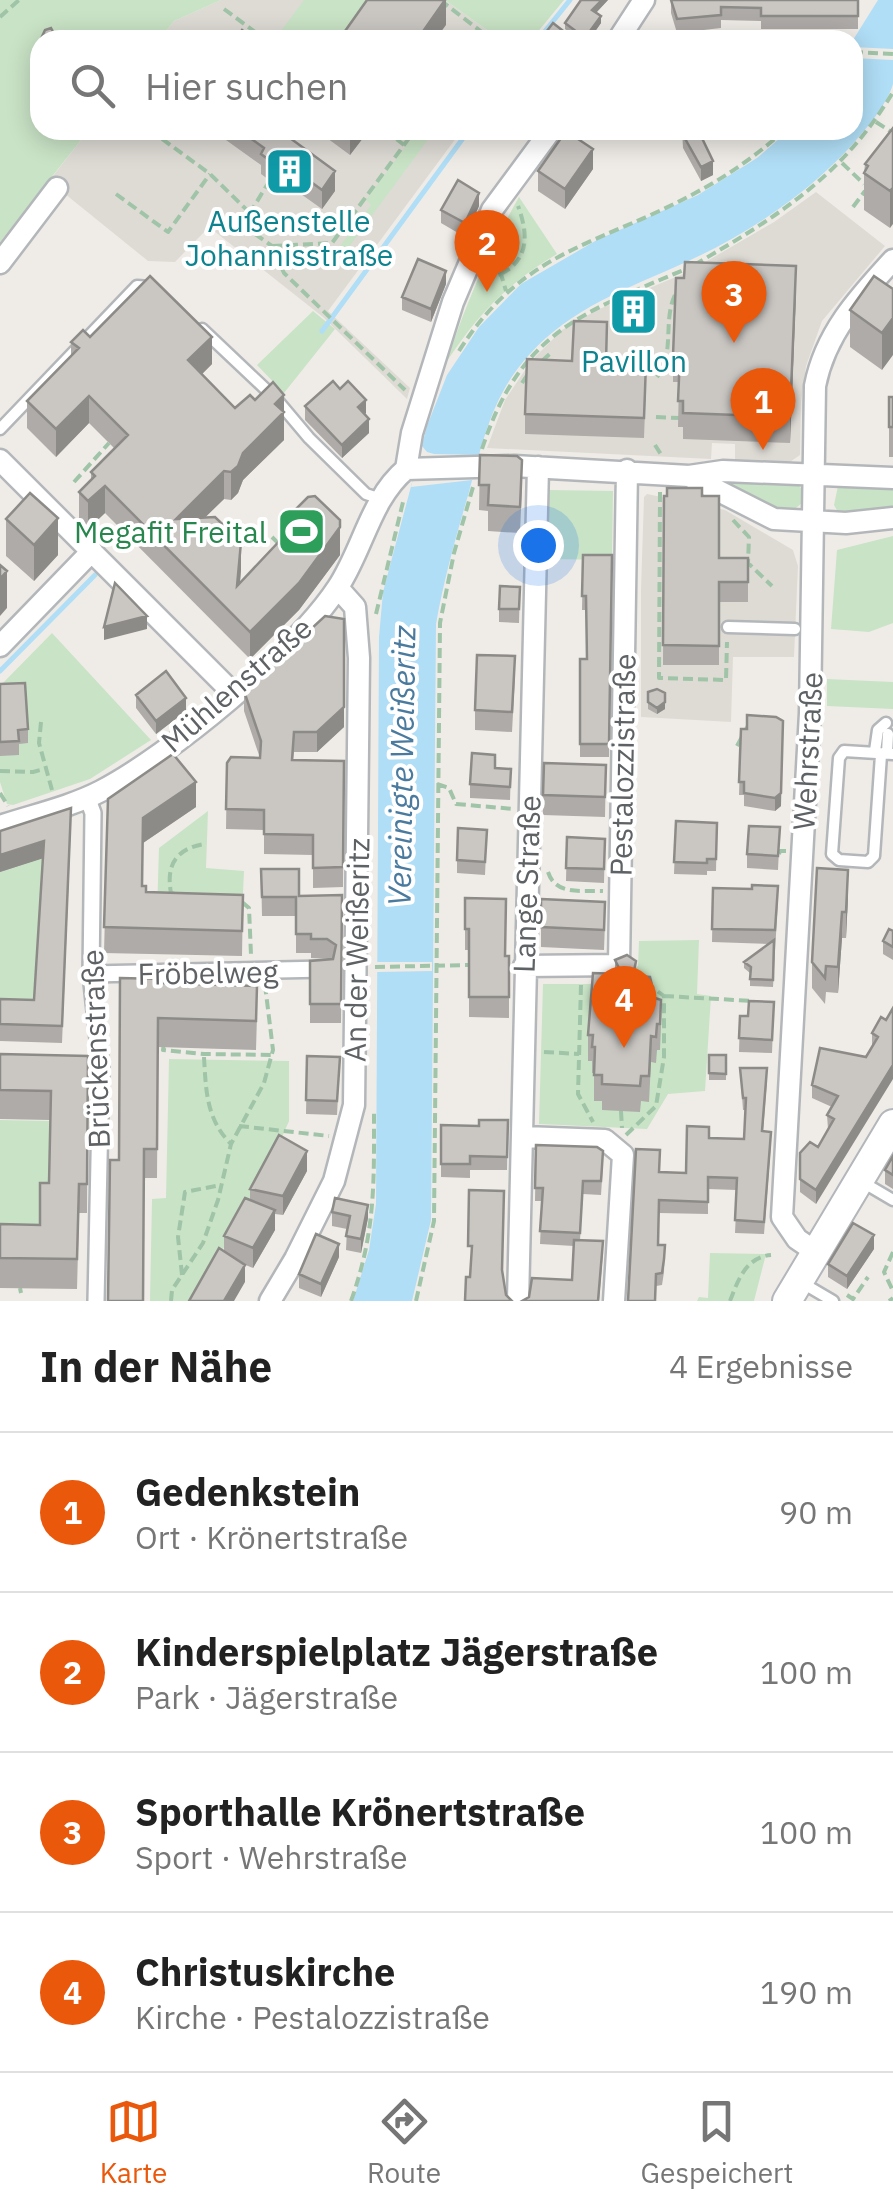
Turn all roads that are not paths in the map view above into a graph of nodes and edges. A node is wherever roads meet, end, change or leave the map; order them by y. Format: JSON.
{"nodes":[{"id":1,"x":644,"y":0,"type":"edge"},
{"id":2,"x":624,"y":30,"type":"edge"},
{"id":3,"x":544,"y":140,"type":"edge"},
{"id":4,"x":57,"y":188,"type":"dead end"},
{"id":5,"x":893,"y":260,"type":"edge"},
{"id":6,"x":0,"y":263,"type":"edge"},
{"id":7,"x":163,"y":293,"type":"edge"},
{"id":8,"x":193,"y":320,"type":"edge"},
{"id":9,"x":0,"y":429,"type":"edge"},
{"id":10,"x":0,"y":460,"type":"edge"},
{"id":11,"x":538,"y":467,"type":"junction"},
{"id":12,"x":411,"y":468,"type":"junction"},
{"id":13,"x":627,"y":470,"type":"junction"},
{"id":14,"x":814,"y":475,"type":"junction"},
{"id":15,"x":690,"y":476,"type":"junction"},
{"id":16,"x":893,"y":478,"type":"edge"},
{"id":17,"x":381,"y":499,"type":"junction"},
{"id":18,"x":893,"y":518,"type":"edge"},
{"id":19,"x":815,"y":520,"type":"junction"},
{"id":20,"x":92,"y":551,"type":"junction"},
{"id":21,"x":338,"y":588,"type":"junction"},
{"id":22,"x":728,"y":626,"type":"road end"},
{"id":23,"x":795,"y":629,"type":"dead end"},
{"id":24,"x":0,"y":646,"type":"edge"},
{"id":25,"x":234,"y":694,"type":"junction"},
{"id":26,"x":887,"y":729,"type":"dead end"},
{"id":27,"x":884,"y":754,"type":"edge"},
{"id":28,"x":87,"y":797,"type":"junction"},
{"id":29,"x":6,"y":818,"type":"edge"},
{"id":30,"x":524,"y":966,"type":"junction"},
{"id":31,"x":326,"y":969,"type":"edge"},
{"id":32,"x":91,"y":974,"type":"junction"},
{"id":33,"x":893,"y":1124,"type":"edge"},
{"id":34,"x":524,"y":1137,"type":"junction"},
{"id":35,"x":860,"y":1180,"type":"junction"},
{"id":36,"x":893,"y":1200,"type":"edge"},
{"id":37,"x":816,"y":1252,"type":"junction"},
{"id":38,"x":793,"y":1291,"type":"edge"},
{"id":39,"x":831,"y":1297,"type":"edge"},
{"id":40,"x":96,"y":1301,"type":"edge"},
{"id":41,"x":270,"y":1301,"type":"edge"},
{"id":42,"x":518,"y":1301,"type":"edge"},
{"id":43,"x":614,"y":1301,"type":"edge"}],
"edges":[{"from":1,"to":2,"type":"street"},
{"from":3,"to":12,"type":"street"},
{"from":4,"to":6,"type":"street"},
{"from":5,"to":14,"type":"street","name":"Wehrstraße"},
{"from":7,"to":9,"type":"lane"},
{"from":8,"to":17,"type":"lane"},
{"from":10,"to":20,"type":"street"},
{"from":11,"to":12,"type":"street"},
{"from":11,"to":13,"type":"street"},
{"from":11,"to":30,"type":"street","name":"Lange Straße"},
{"from":12,"to":17,"type":"street","name":"Mühlenstraße"},
{"from":13,"to":15,"type":"street"},
{"from":13,"to":30,"type":"street","name":"Pestalozzistraße"},
{"from":14,"to":15,"type":"street"},
{"from":14,"to":16,"type":"street"},
{"from":14,"to":19,"type":"street","name":"Wehrstraße"},
{"from":15,"to":19,"type":"street"},
{"from":17,"to":21,"type":"street","name":"Mühlenstraße"},
{"from":18,"to":19,"type":"street"},
{"from":19,"to":37,"type":"street","name":"Wehrstraße"},
{"from":20,"to":24,"type":"street"},
{"from":20,"to":25,"type":"street"},
{"from":21,"to":25,"type":"street","name":"Mühlenstraße"},
{"from":21,"to":41,"type":"street","name":"An der Weißeritz"},
{"from":22,"to":23,"type":"lane"},
{"from":25,"to":28,"type":"street","name":"Mühlenstraße"},
{"from":26,"to":27,"type":"lane"},
{"from":27,"to":27,"type":"lane"},
{"from":28,"to":29,"type":"street","name":"Mühlenstraße"},
{"from":28,"to":32,"type":"street","name":"Brückenstraße"},
{"from":30,"to":34,"type":"street","name":"Lange Straße"},
{"from":31,"to":32,"type":"street","name":"Fröbelweg"},
{"from":32,"to":40,"type":"street","name":"Brückenstraße"},
{"from":33,"to":35,"type":"main road"},
{"from":34,"to":42,"type":"street","name":"Lange Straße"},
{"from":34,"to":43,"type":"street"},
{"from":35,"to":36,"type":"lane"},
{"from":35,"to":37,"type":"main road"},
{"from":37,"to":38,"type":"main road"},
{"from":38,"to":39,"type":"lane"}]}
